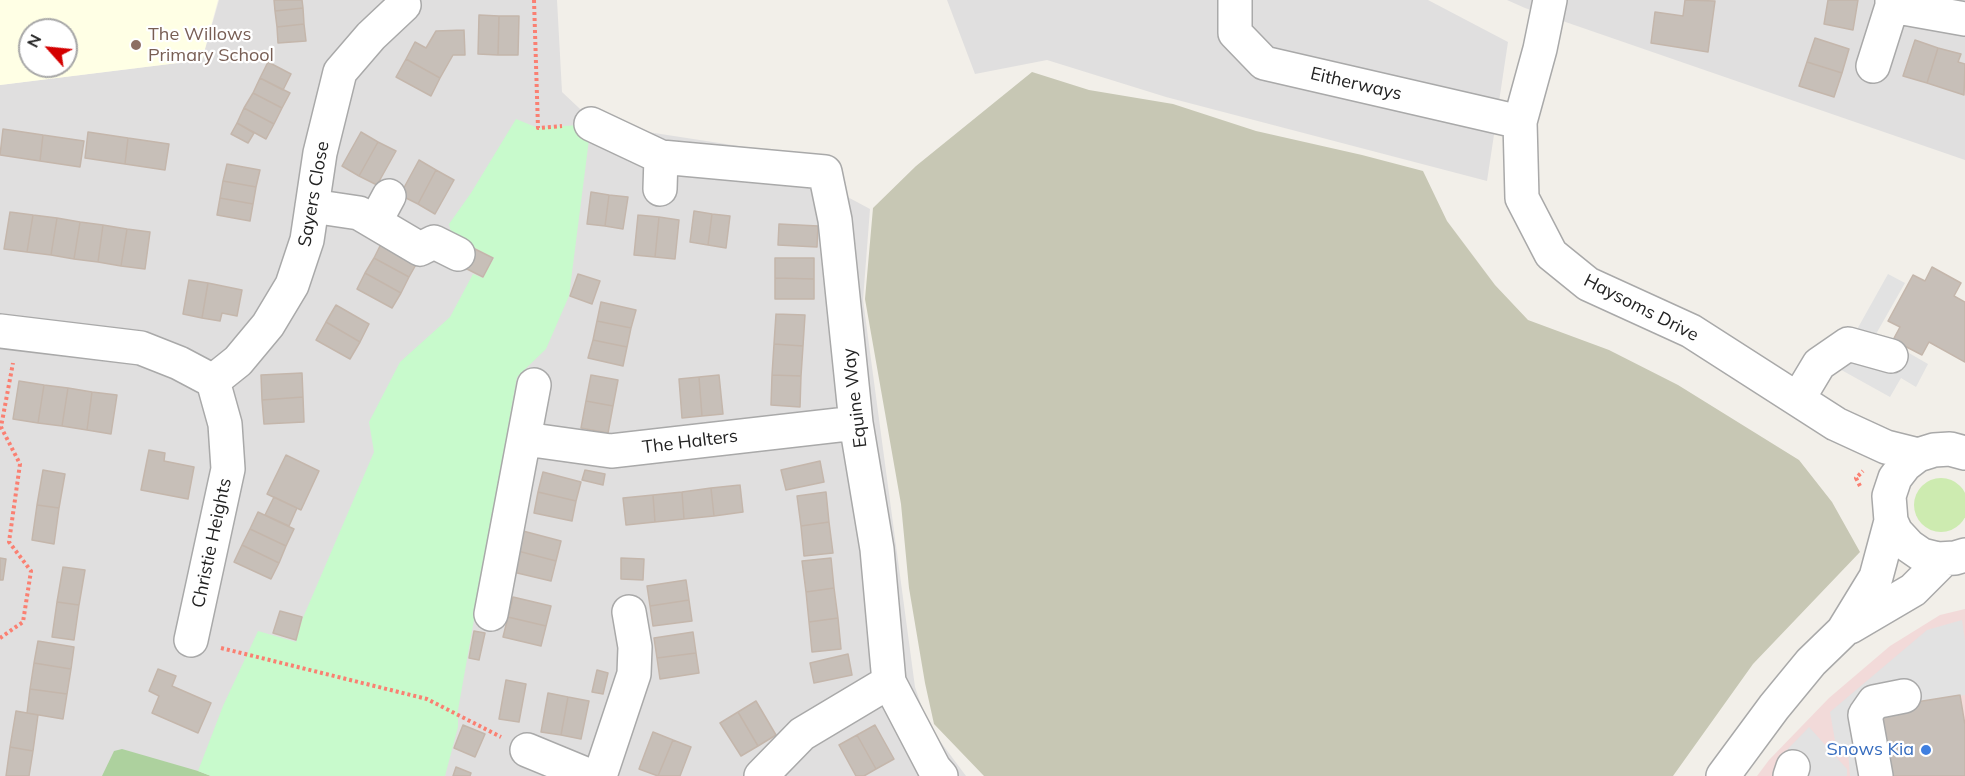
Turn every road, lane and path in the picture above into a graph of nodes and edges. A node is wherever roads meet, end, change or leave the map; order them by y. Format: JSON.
{"nodes":[{"id":1,"x":534,"y":0,"type":"edge"},
{"id":2,"x":1235,"y":0,"type":"edge"},
{"id":3,"x":1550,"y":0,"type":"edge"},
{"id":4,"x":409,"y":2,"type":"edge"},
{"id":5,"x":1892,"y":3,"type":"edge"},
{"id":6,"x":1960,"y":18,"type":"edge"},
{"id":7,"x":1873,"y":66,"type":"dead end"},
{"id":8,"x":1520,"y":122,"type":"junction"},
{"id":9,"x":591,"y":124,"type":"dead end"},
{"id":10,"x":538,"y":128,"type":"dead end"},
{"id":11,"x":312,"y":206,"type":"junction"},
{"id":12,"x":445,"y":240,"type":"dead end"},
{"id":13,"x":9,"y":332,"type":"edge"},
{"id":14,"x":1891,"y":356,"type":"dead end"},
{"id":15,"x":213,"y":381,"type":"junction"},
{"id":16,"x":534,"y":385,"type":"dead end"},
{"id":17,"x":1798,"y":399,"type":"junction"},
{"id":18,"x":856,"y":423,"type":"junction"},
{"id":19,"x":1836,"y":424,"type":"junction"},
{"id":20,"x":525,"y":439,"type":"junction"},
{"id":21,"x":1962,"y":450,"type":"edge"},
{"id":22,"x":1918,"y":455,"type":"junction"},
{"id":23,"x":1890,"y":508,"type":"junction"},
{"id":24,"x":1955,"y":557,"type":"edge"},
{"id":25,"x":629,"y":612,"type":"dead end"},
{"id":26,"x":491,"y":614,"type":"dead end"},
{"id":27,"x":1844,"y":631,"type":"junction"},
{"id":28,"x":0,"y":638,"type":"edge"},
{"id":29,"x":191,"y":640,"type":"joint"},
{"id":30,"x":889,"y":682,"type":"junction"},
{"id":31,"x":1904,"y":696,"type":"dead end"},
{"id":32,"x":527,"y":750,"type":"joint"},
{"id":33,"x":590,"y":776,"type":"edge"},
{"id":34,"x":600,"y":776,"type":"edge"},
{"id":35,"x":761,"y":776,"type":"edge"},
{"id":36,"x":941,"y":776,"type":"edge"},
{"id":37,"x":1723,"y":776,"type":"edge"},
{"id":38,"x":1876,"y":776,"type":"edge"}],
"edges":[{"from":1,"to":10,"type":"path"},
{"from":2,"to":8,"type":"street","name":"Eitherways"},
{"from":3,"to":8,"type":"street","name":"Haysoms Drive"},
{"from":4,"to":11,"type":"street","name":"Sayers Close"},
{"from":5,"to":6,"type":"street"},
{"from":5,"to":7,"type":"street"},
{"from":8,"to":17,"type":"street","name":"Haysoms Drive"},
{"from":9,"to":18,"type":"street","name":"Equine Way"},
{"from":11,"to":12,"type":"street"},
{"from":11,"to":15,"type":"street","name":"Sayers Close"},
{"from":13,"to":15,"type":"street"},
{"from":13,"to":28,"type":"path"},
{"from":14,"to":17,"type":"street"},
{"from":15,"to":29,"type":"street","name":"Christie Heights"},
{"from":16,"to":20,"type":"street"},
{"from":17,"to":19,"type":"street","name":"Haysoms Drive"},
{"from":18,"to":20,"type":"street","name":"The Halters"},
{"from":18,"to":30,"type":"street","name":"Equine Way"},
{"from":19,"to":22,"type":"street","name":"Haysoms Drive"},
{"from":19,"to":23,"type":"street","name":"Haysoms Drive"},
{"from":20,"to":26,"type":"street"},
{"from":21,"to":22,"type":"street"},
{"from":22,"to":23,"type":"street"},
{"from":23,"to":24,"type":"street","name":"Haysoms Drive"},
{"from":23,"to":27,"type":"street"},
{"from":24,"to":27,"type":"street"},
{"from":25,"to":34,"type":"street"},
{"from":27,"to":37,"type":"street"},
{"from":29,"to":32,"type":"path"},
{"from":30,"to":35,"type":"street"},
{"from":30,"to":36,"type":"street","name":"Equine Way"},
{"from":31,"to":38,"type":"street"},
{"from":32,"to":33,"type":"street"}]}
